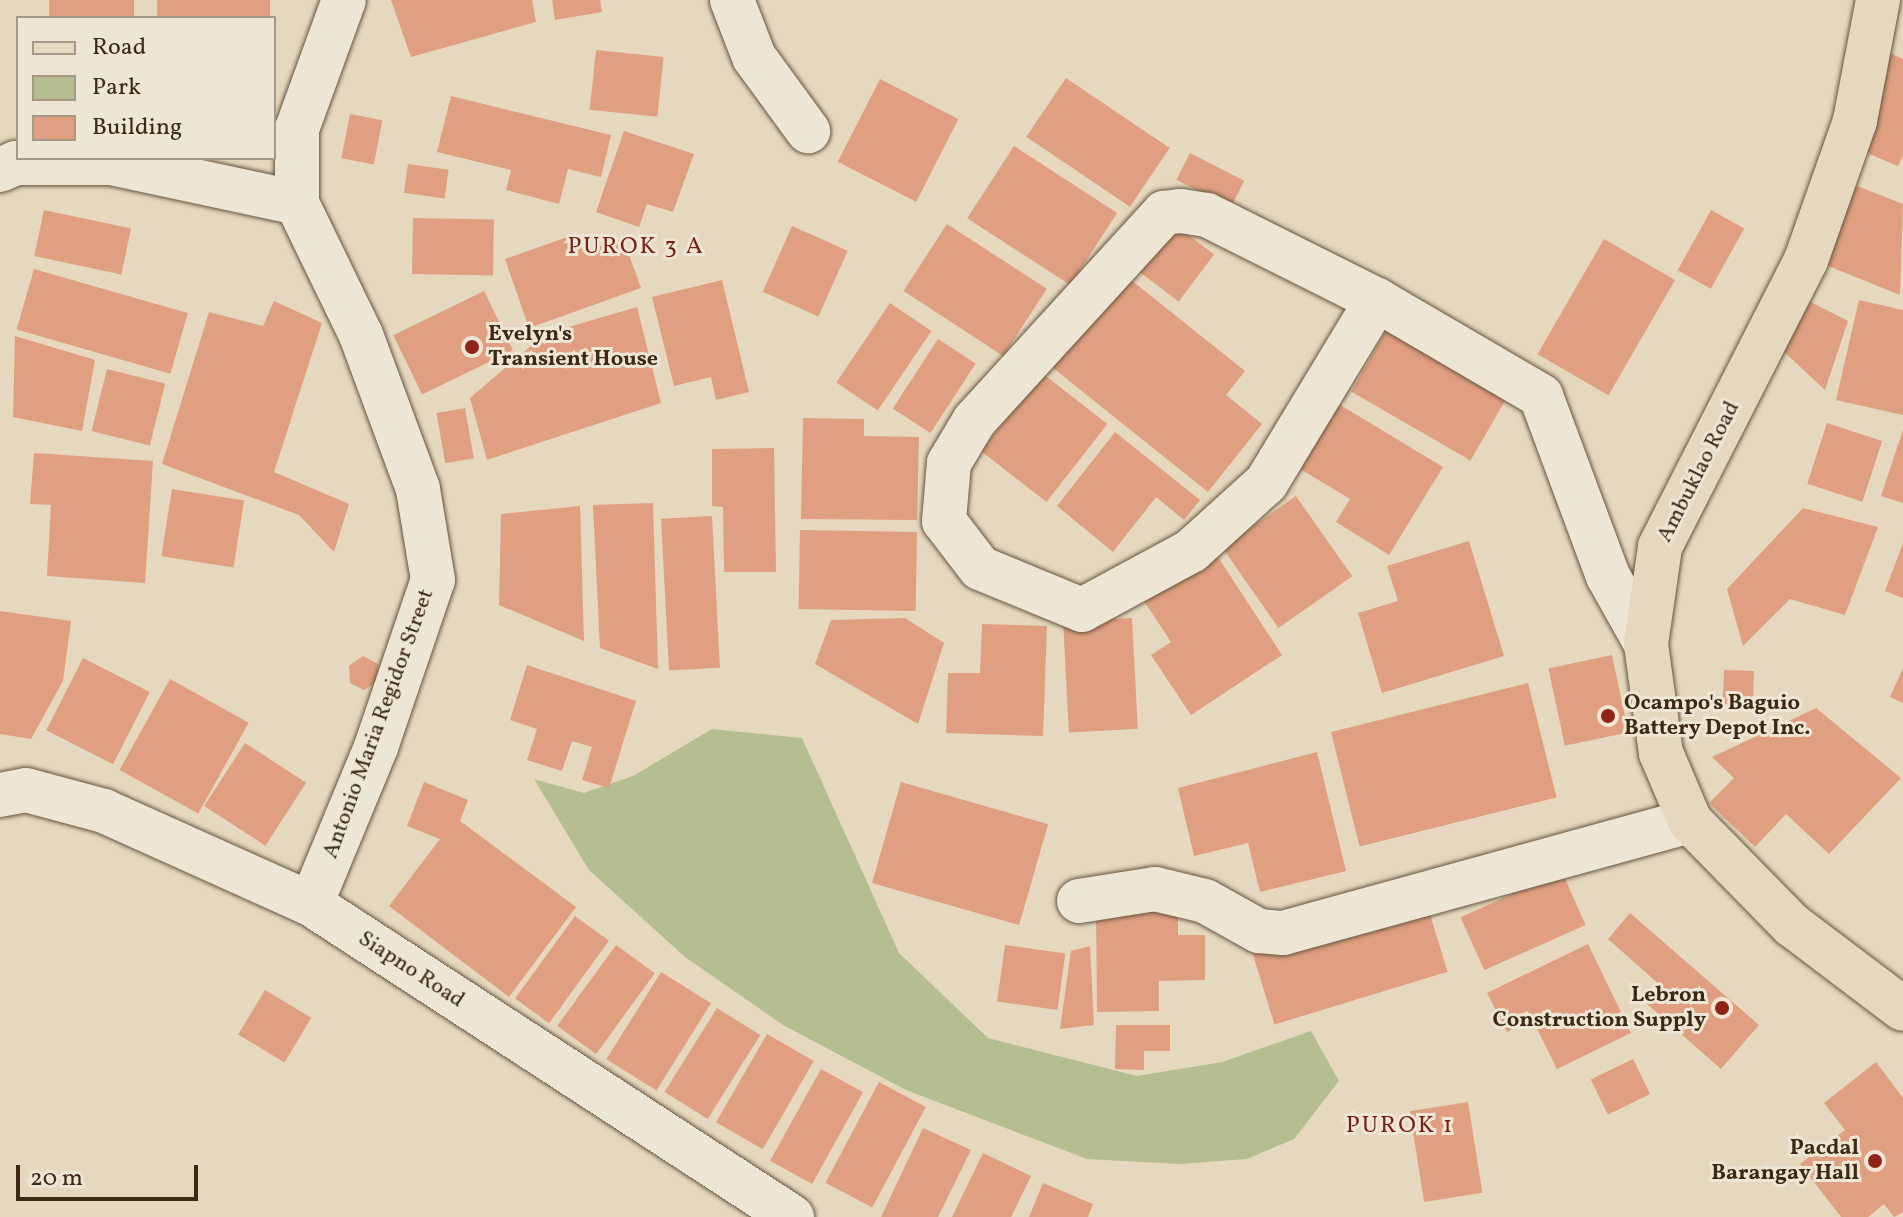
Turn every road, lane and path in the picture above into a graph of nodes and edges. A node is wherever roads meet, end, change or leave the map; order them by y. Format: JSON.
{"nodes":[{"id":1,"x":344,"y":0,"type":"edge"},
{"id":2,"x":732,"y":0,"type":"edge"},
{"id":3,"x":1878,"y":0,"type":"edge"},
{"id":4,"x":808,"y":131,"type":"dead end"},
{"id":5,"x":0,"y":170,"type":"edge"},
{"id":6,"x":297,"y":203,"type":"junction"},
{"id":7,"x":1377,"y":300,"type":"junction"},
{"id":8,"x":1646,"y":644,"type":"junction"},
{"id":9,"x":0,"y":795,"type":"edge"},
{"id":10,"x":1690,"y":821,"type":"junction"},
{"id":11,"x":1079,"y":901,"type":"dead end"},
{"id":12,"x":311,"y":904,"type":"junction"},
{"id":13,"x":1903,"y":1009,"type":"edge"},
{"id":14,"x":792,"y":1217,"type":"edge"}],
"edges":[{"from":1,"to":6,"type":"street","name":"Antonio Maria Regidor Street"},
{"from":2,"to":4,"type":"street"},
{"from":3,"to":8,"type":"main road","name":"Ambuklao Road"},
{"from":5,"to":6,"type":"street"},
{"from":6,"to":12,"type":"street","name":"Antonio Maria Regidor Street"},
{"from":7,"to":7,"type":"street"},
{"from":7,"to":8,"type":"street"},
{"from":8,"to":10,"type":"main road","name":"Ambuklao Road"},
{"from":9,"to":12,"type":"street","name":"Siapno Road"},
{"from":10,"to":11,"type":"street"},
{"from":10,"to":13,"type":"main road","name":"Ambuklao Road"},
{"from":12,"to":14,"type":"street","name":"Siapno Road"}]}
